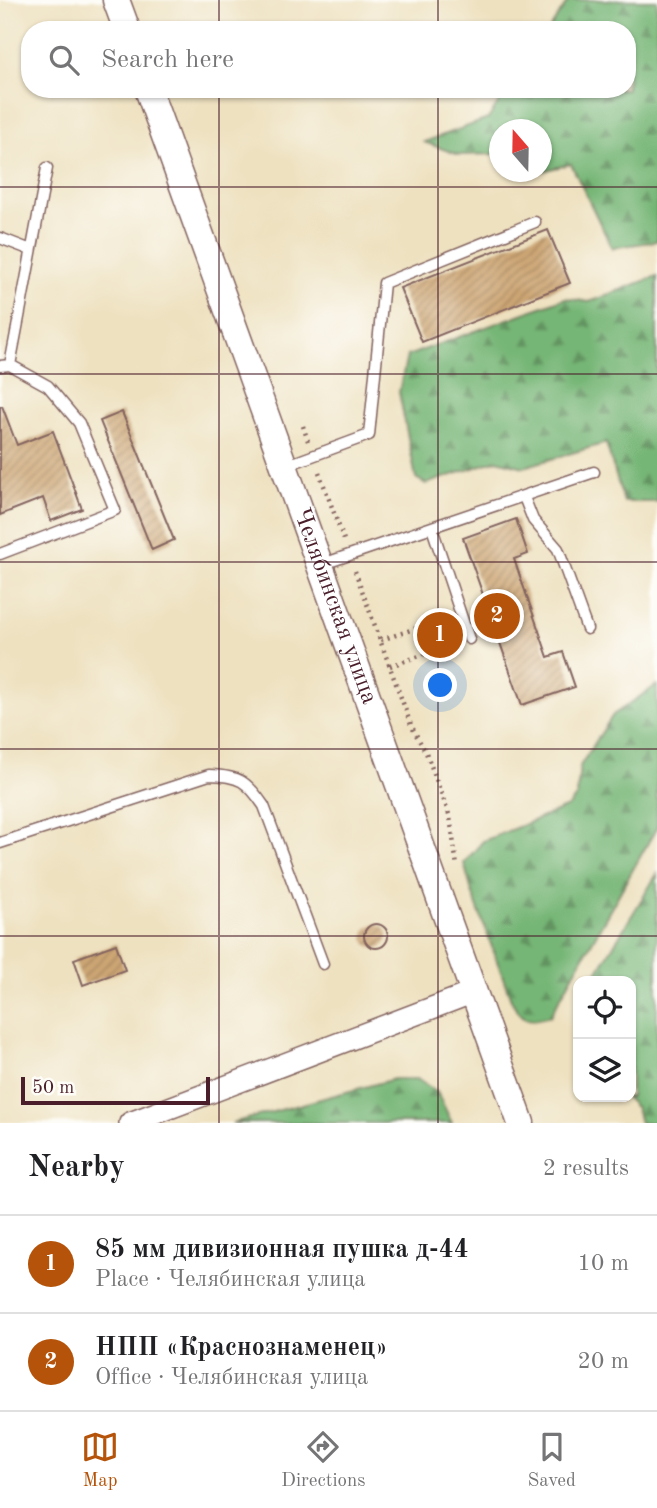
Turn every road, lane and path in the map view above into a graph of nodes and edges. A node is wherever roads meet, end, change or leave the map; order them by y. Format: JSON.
{"nodes":[{"id":1,"x":116,"y":0,"type":"edge"},
{"id":2,"x":124,"y":21,"type":"edge"},
{"id":3,"x":151,"y":98,"type":"edge"},
{"id":4,"x":47,"y":168,"type":"dead end"},
{"id":5,"x":535,"y":222,"type":"dead end"},
{"id":6,"x":0,"y":238,"type":"edge"},
{"id":7,"x":31,"y":250,"type":"junction"},
{"id":8,"x":5,"y":366,"type":"edge"},
{"id":9,"x":285,"y":466,"type":"junction"},
{"id":10,"x":594,"y":472,"type":"dead end"},
{"id":11,"x":524,"y":497,"type":"junction"},
{"id":12,"x":432,"y":528,"type":"junction"},
{"id":13,"x":0,"y":554,"type":"edge"},
{"id":14,"x":320,"y":565,"type":"junction"},
{"id":15,"x":460,"y":614,"type":"junction"},
{"id":16,"x":587,"y":629,"type":"dead end"},
{"id":17,"x":469,"y":639,"type":"joint"},
{"id":18,"x":380,"y":640,"type":"dead end"},
{"id":19,"x":390,"y":666,"type":"dead end"},
{"id":20,"x":394,"y":676,"type":"dead end"},
{"id":21,"x":0,"y":843,"type":"edge"},
{"id":22,"x":458,"y":872,"type":"dead end"},
{"id":23,"x":323,"y":964,"type":"dead end"},
{"id":24,"x":474,"y":992,"type":"junction"},
{"id":25,"x":130,"y":1123,"type":"edge"},
{"id":26,"x":521,"y":1123,"type":"edge"}],
"edges":[{"from":1,"to":2,"type":"street"},
{"from":3,"to":9,"type":"street","name":"Челябинская улица"},
{"from":4,"to":7,"type":"lane"},
{"from":5,"to":9,"type":"lane"},
{"from":6,"to":7,"type":"lane"},
{"from":7,"to":8,"type":"lane"},
{"from":8,"to":13,"type":"lane"},
{"from":9,"to":14,"type":"street","name":"Челябинская улица"},
{"from":10,"to":11,"type":"lane"},
{"from":11,"to":12,"type":"lane"},
{"from":11,"to":16,"type":"lane"},
{"from":12,"to":14,"type":"lane"},
{"from":12,"to":15,"type":"lane"},
{"from":14,"to":24,"type":"street","name":"Челябинская улица"},
{"from":15,"to":17,"type":"lane"},
{"from":15,"to":18,"type":"path"},
{"from":17,"to":19,"type":"path"},
{"from":20,"to":22,"type":"path"},
{"from":21,"to":23,"type":"lane"},
{"from":24,"to":25,"type":"street"},
{"from":24,"to":26,"type":"street","name":"Челябинская улица"}]}
